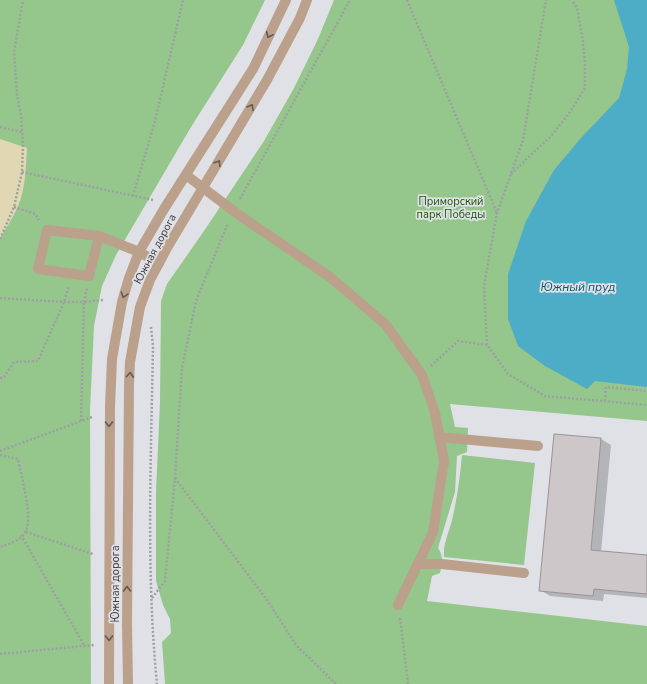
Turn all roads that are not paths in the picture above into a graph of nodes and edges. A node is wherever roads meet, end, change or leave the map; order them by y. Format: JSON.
{"nodes":[{"id":1,"x":286,"y":0,"type":"edge"},
{"id":2,"x":307,"y":0,"type":"edge"},
{"id":3,"x":186,"y":175,"type":"junction"},
{"id":4,"x":203,"y":188,"type":"junction"},
{"id":5,"x":99,"y":236,"type":"junction"},
{"id":6,"x":139,"y":252,"type":"junction"},
{"id":7,"x":159,"y":263,"type":"junction"},
{"id":8,"x":439,"y":437,"type":"junction"},
{"id":9,"x":538,"y":446,"type":"dead end"},
{"id":10,"x":419,"y":564,"type":"junction"},
{"id":11,"x":524,"y":573,"type":"dead end"},
{"id":12,"x":398,"y":606,"type":"road end"},
{"id":13,"x":109,"y":684,"type":"edge"},
{"id":14,"x":128,"y":684,"type":"edge"}],
"edges":[{"from":1,"to":3,"type":"street","name":"Южная дорога","one_way":true},
{"from":4,"to":2,"type":"street","name":"Южная дорога","one_way":true},
{"from":3,"to":4,"type":"street"},
{"from":3,"to":6,"type":"street","name":"Южная дорога"},
{"from":4,"to":7,"type":"street","name":"Южная дорога"},
{"from":4,"to":8,"type":"street"},
{"from":5,"to":5,"type":"street"},
{"from":5,"to":6,"type":"street"},
{"from":6,"to":7,"type":"street"},
{"from":6,"to":13,"type":"street","name":"Южная дорога","one_way":true},
{"from":14,"to":7,"type":"street","name":"Южная дорога","one_way":true},
{"from":8,"to":9,"type":"street"},
{"from":8,"to":10,"type":"street"},
{"from":10,"to":11,"type":"street"},
{"from":10,"to":12,"type":"street"}]}
